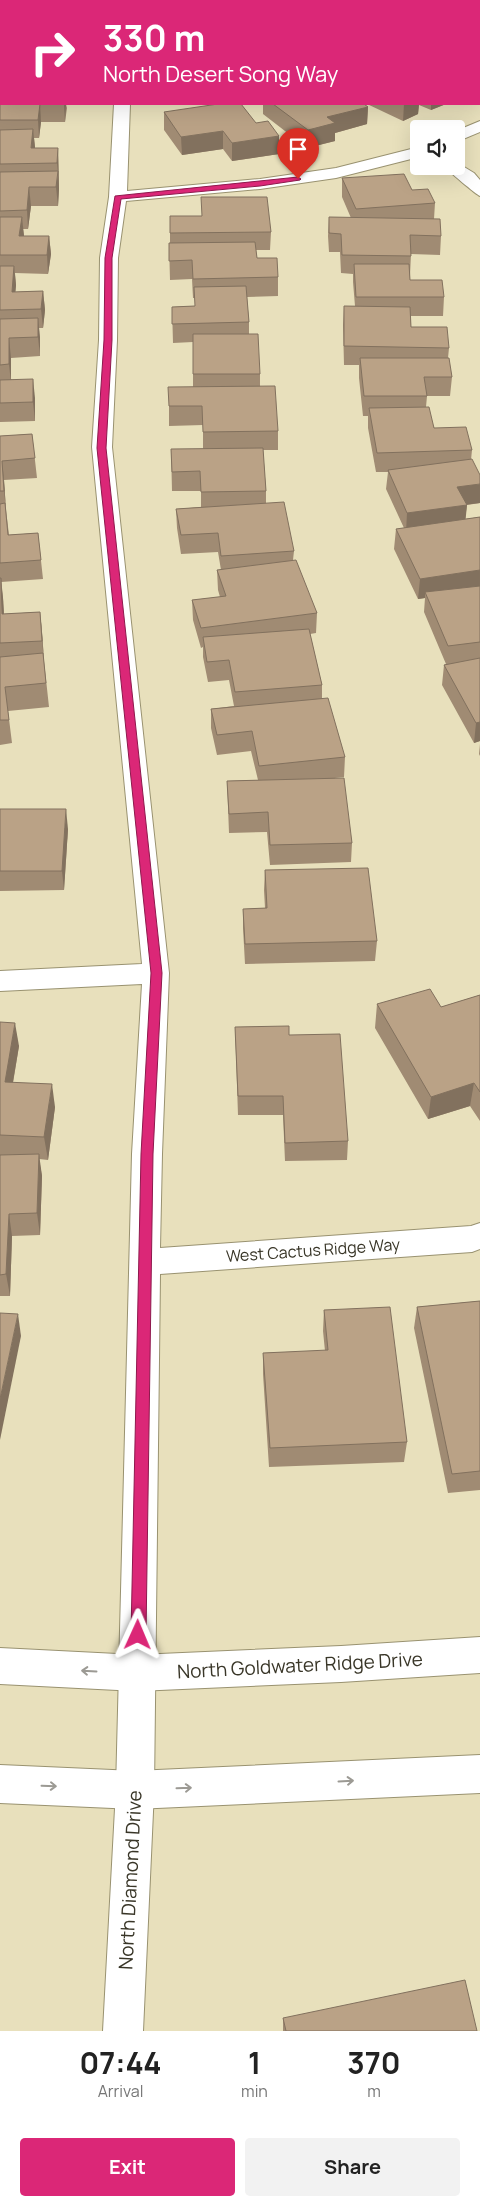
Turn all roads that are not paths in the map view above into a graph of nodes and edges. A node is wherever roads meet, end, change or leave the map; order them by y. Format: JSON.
{"nodes":[{"id":1,"x":122,"y":105,"type":"edge"},
{"id":2,"x":480,"y":126,"type":"edge"},
{"id":3,"x":465,"y":133,"type":"edge"},
{"id":4,"x":410,"y":154,"type":"edge"},
{"id":5,"x":465,"y":175,"type":"edge"},
{"id":6,"x":480,"y":191,"type":"edge"},
{"id":7,"x":118,"y":197,"type":"junction"},
{"id":8,"x":156,"y":973,"type":"junction"},
{"id":9,"x":0,"y":981,"type":"edge"},
{"id":10,"x":480,"y":1236,"type":"edge"},
{"id":11,"x":145,"y":1262,"type":"junction"},
{"id":12,"x":480,"y":1655,"type":"edge"},
{"id":13,"x":0,"y":1666,"type":"edge"},
{"id":14,"x":138,"y":1674,"type":"junction"},
{"id":15,"x":480,"y":1774,"type":"edge"},
{"id":16,"x":0,"y":1784,"type":"edge"},
{"id":17,"x":135,"y":1790,"type":"junction"},
{"id":18,"x":123,"y":2031,"type":"edge"}],
"edges":[{"from":1,"to":7,"type":"street","name":"North Diamond Drive"},
{"from":2,"to":3,"type":"street"},
{"from":4,"to":7,"type":"street"},
{"from":5,"to":6,"type":"street"},
{"from":7,"to":8,"type":"street","name":"North Diamond Drive"},
{"from":8,"to":9,"type":"street"},
{"from":8,"to":11,"type":"street","name":"North Diamond Drive"},
{"from":10,"to":11,"type":"street","name":"West Cactus Ridge Way"},
{"from":11,"to":14,"type":"street","name":"North Diamond Drive"},
{"from":12,"to":14,"type":"street","name":"North Goldwater Ridge Drive"},
{"from":14,"to":13,"type":"street","name":"North Goldwater Ridge Drive","one_way":true},
{"from":14,"to":17,"type":"street","name":"North Diamond Drive"},
{"from":17,"to":15,"type":"street","one_way":true},
{"from":16,"to":17,"type":"street","one_way":true},
{"from":17,"to":18,"type":"street","name":"North Diamond Drive"}]}
